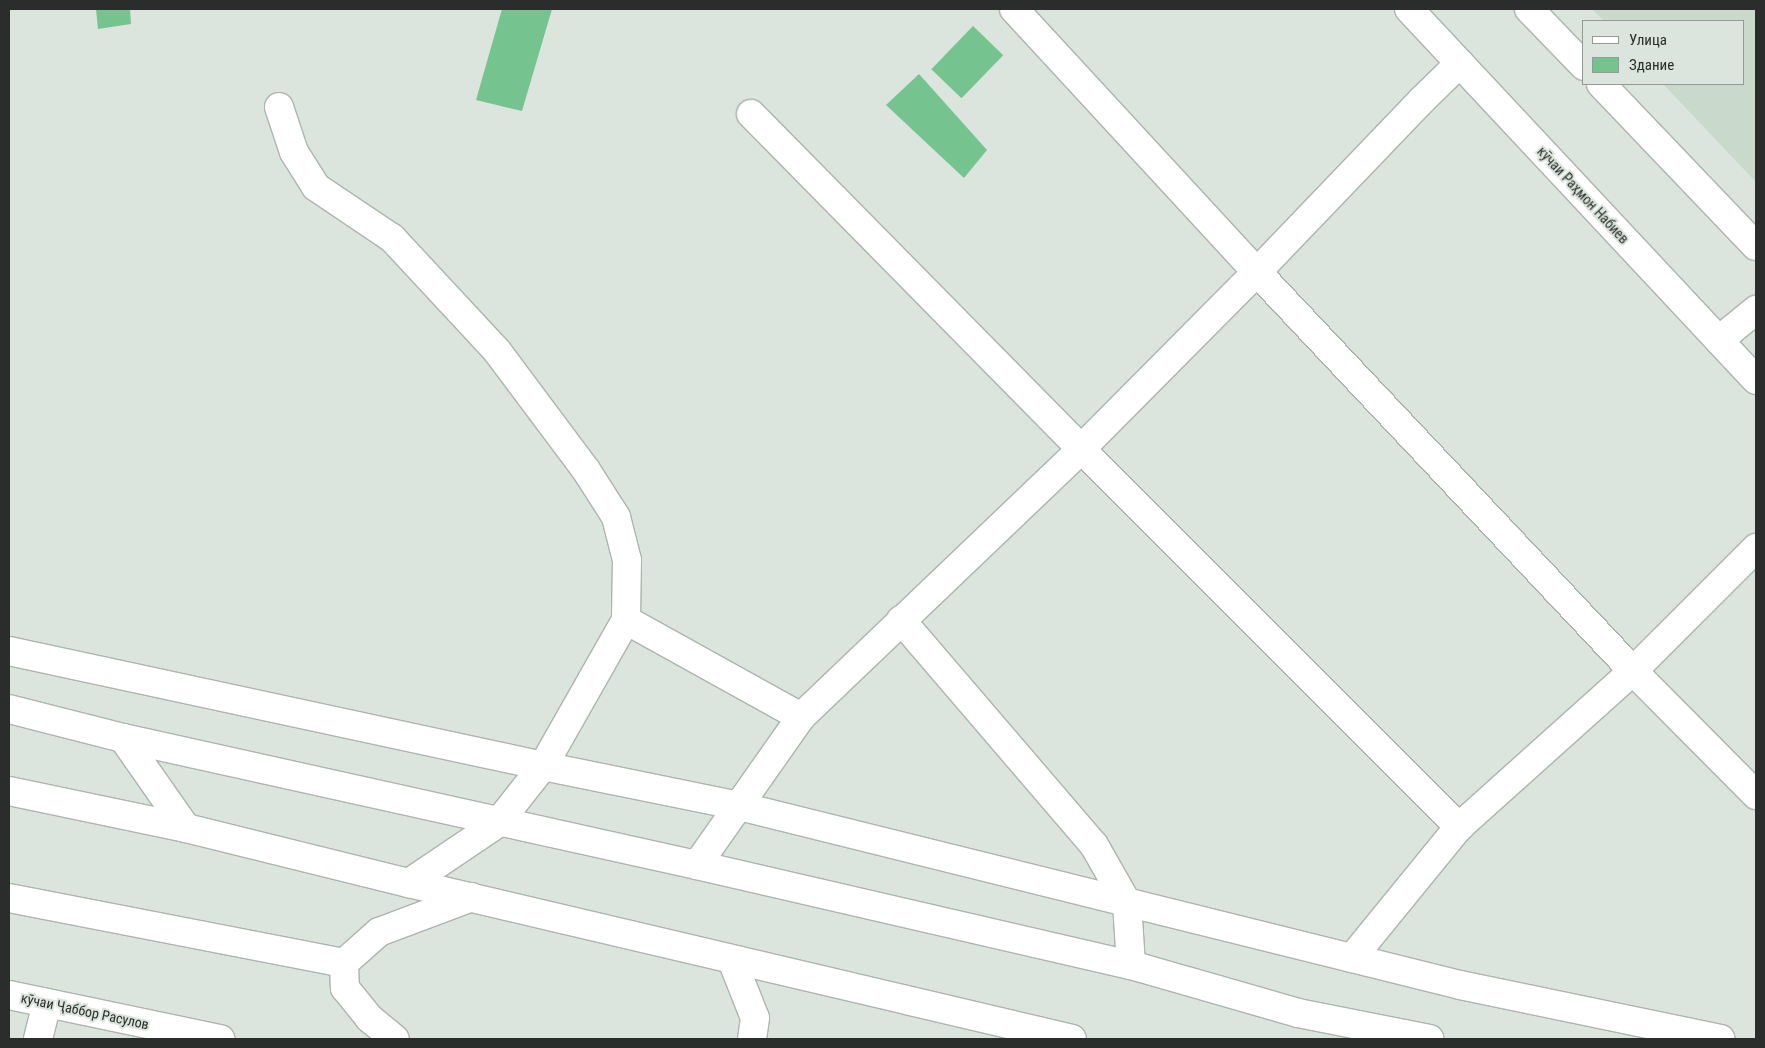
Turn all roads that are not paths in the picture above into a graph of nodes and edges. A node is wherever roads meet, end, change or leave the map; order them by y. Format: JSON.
{"nodes":[{"id":1,"x":1014,"y":9,"type":"edge"},
{"id":2,"x":1409,"y":9,"type":"edge"},
{"id":3,"x":1529,"y":9,"type":"edge"},
{"id":4,"x":1460,"y":63,"type":"junction"},
{"id":5,"x":1582,"y":64,"type":"edge"},
{"id":6,"x":1602,"y":85,"type":"edge"},
{"id":7,"x":280,"y":107,"type":"dead end"},
{"id":8,"x":751,"y":114,"type":"dead end"},
{"id":9,"x":1756,"y":246,"type":"edge"},
{"id":10,"x":1257,"y":272,"type":"junction"},
{"id":11,"x":1756,"y":310,"type":"edge"},
{"id":12,"x":1719,"y":340,"type":"junction"},
{"id":13,"x":1756,"y":380,"type":"edge"},
{"id":14,"x":1081,"y":448,"type":"junction"},
{"id":15,"x":1756,"y":548,"type":"edge"},
{"id":16,"x":626,"y":620,"type":"junction"},
{"id":17,"x":901,"y":620,"type":"junction"},
{"id":18,"x":9,"y":651,"type":"edge"},
{"id":19,"x":1633,"y":671,"type":"junction"},
{"id":20,"x":9,"y":709,"type":"edge"},
{"id":21,"x":801,"y":716,"type":"junction"},
{"id":22,"x":123,"y":738,"type":"junction"},
{"id":23,"x":543,"y":766,"type":"junction"},
{"id":24,"x":9,"y":791,"type":"edge"},
{"id":25,"x":1756,"y":795,"type":"edge"},
{"id":26,"x":739,"y":806,"type":"junction"},
{"id":27,"x":498,"y":823,"type":"junction"},
{"id":28,"x":1459,"y":827,"type":"junction"},
{"id":29,"x":186,"y":828,"type":"junction"},
{"id":30,"x":697,"y":865,"type":"junction"},
{"id":31,"x":409,"y":884,"type":"junction"},
{"id":32,"x":9,"y":898,"type":"edge"},
{"id":33,"x":472,"y":898,"type":"junction"},
{"id":34,"x":1127,"y":903,"type":"junction"},
{"id":35,"x":1352,"y":958,"type":"junction"},
{"id":36,"x":732,"y":960,"type":"junction"},
{"id":37,"x":344,"y":963,"type":"junction"},
{"id":38,"x":1131,"y":966,"type":"junction"},
{"id":39,"x":9,"y":995,"type":"edge"},
{"id":40,"x":47,"y":1003,"type":"junction"},
{"id":41,"x":38,"y":1039,"type":"edge"},
{"id":42,"x":220,"y":1039,"type":"edge"},
{"id":43,"x":395,"y":1039,"type":"edge"},
{"id":44,"x":752,"y":1039,"type":"edge"},
{"id":45,"x":1072,"y":1039,"type":"edge"},
{"id":46,"x":1429,"y":1039,"type":"edge"},
{"id":47,"x":1720,"y":1039,"type":"edge"}],
"edges":[{"from":1,"to":10,"type":"street"},
{"from":2,"to":4,"type":"street","name":"кӯчаи Раҳмон Набиев"},
{"from":3,"to":5,"type":"street"},
{"from":4,"to":10,"type":"street"},
{"from":4,"to":12,"type":"street","name":"кӯчаи Раҳмон Набиев"},
{"from":6,"to":9,"type":"street"},
{"from":7,"to":16,"type":"street"},
{"from":8,"to":14,"type":"street"},
{"from":10,"to":14,"type":"street"},
{"from":10,"to":19,"type":"street"},
{"from":11,"to":12,"type":"street"},
{"from":12,"to":13,"type":"street","name":"кӯчаи Раҳмон Набиев"},
{"from":14,"to":17,"type":"street"},
{"from":14,"to":28,"type":"street"},
{"from":15,"to":19,"type":"street"},
{"from":16,"to":21,"type":"street"},
{"from":16,"to":23,"type":"street"},
{"from":17,"to":21,"type":"street"},
{"from":17,"to":34,"type":"street"},
{"from":18,"to":23,"type":"street"},
{"from":19,"to":25,"type":"street"},
{"from":19,"to":28,"type":"street"},
{"from":20,"to":22,"type":"street"},
{"from":21,"to":26,"type":"street"},
{"from":22,"to":27,"type":"street"},
{"from":22,"to":29,"type":"street"},
{"from":23,"to":26,"type":"street"},
{"from":23,"to":27,"type":"street"},
{"from":24,"to":29,"type":"street"},
{"from":26,"to":30,"type":"street"},
{"from":26,"to":34,"type":"street"},
{"from":27,"to":30,"type":"street"},
{"from":27,"to":31,"type":"street"},
{"from":28,"to":35,"type":"street"},
{"from":29,"to":31,"type":"street"},
{"from":30,"to":38,"type":"street"},
{"from":31,"to":33,"type":"street"},
{"from":32,"to":37,"type":"street"},
{"from":33,"to":36,"type":"street"},
{"from":33,"to":37,"type":"street"},
{"from":34,"to":35,"type":"street"},
{"from":34,"to":38,"type":"street"},
{"from":35,"to":47,"type":"street"},
{"from":36,"to":44,"type":"street"},
{"from":36,"to":45,"type":"street"},
{"from":37,"to":43,"type":"street"},
{"from":38,"to":46,"type":"street"},
{"from":39,"to":40,"type":"street","name":"кӯчаи Ҷаббор Расулов"},
{"from":40,"to":41,"type":"street"},
{"from":40,"to":42,"type":"street","name":"кӯчаи Ҷаббор Расулов"}]}
